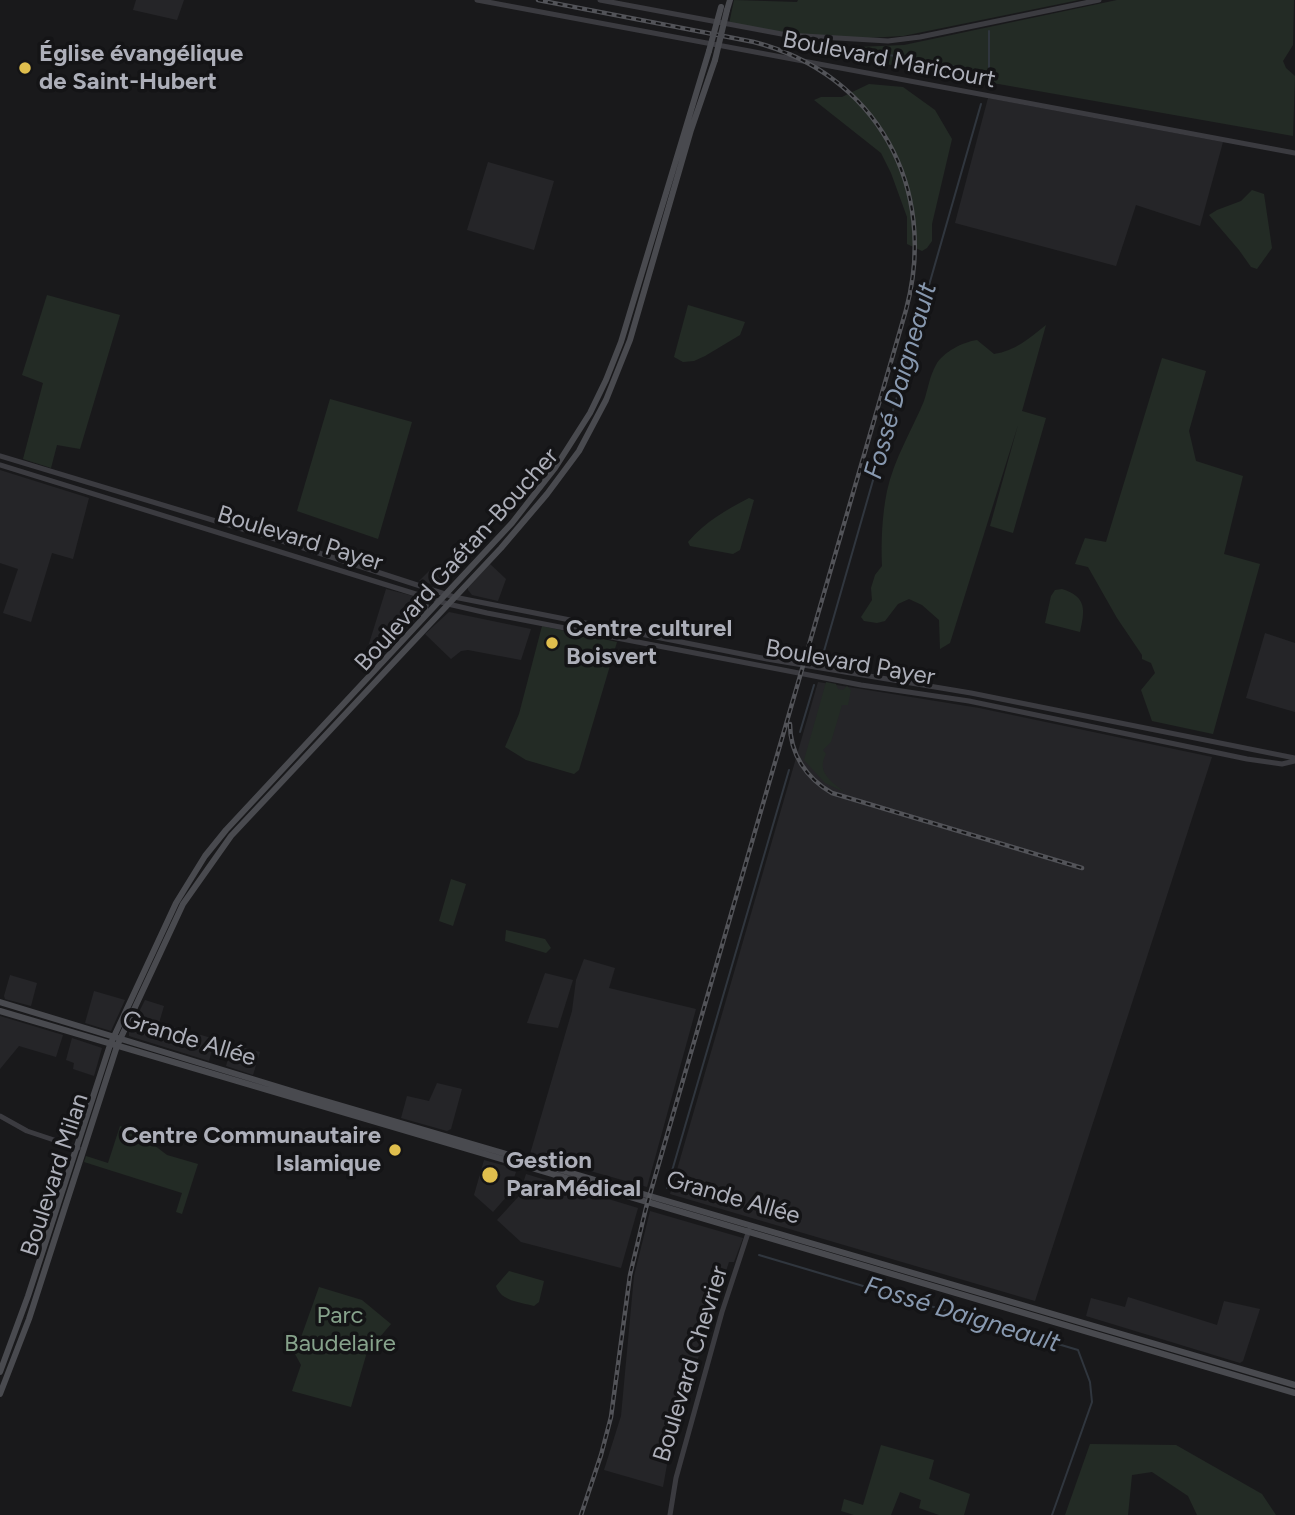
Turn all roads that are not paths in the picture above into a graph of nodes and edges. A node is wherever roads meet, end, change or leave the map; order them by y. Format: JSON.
{"nodes":[{"id":1,"x":477,"y":0,"type":"edge"},
{"id":2,"x":600,"y":0,"type":"edge"},
{"id":3,"x":723,"y":0,"type":"edge"},
{"id":4,"x":730,"y":0,"type":"edge"},
{"id":5,"x":1099,"y":0,"type":"edge"},
{"id":6,"x":703,"y":84,"type":"junction"},
{"id":7,"x":1295,"y":153,"type":"edge"},
{"id":8,"x":0,"y":456,"type":"edge"},
{"id":9,"x":0,"y":465,"type":"edge"},
{"id":10,"x":445,"y":593,"type":"junction"},
{"id":11,"x":422,"y":595,"type":"junction"},
{"id":12,"x":454,"y":597,"type":"junction"},
{"id":13,"x":438,"y":600,"type":"junction"},
{"id":14,"x":448,"y":604,"type":"junction"},
{"id":15,"x":496,"y":606,"type":"junction"},
{"id":16,"x":494,"y":615,"type":"junction"},
{"id":17,"x":424,"y":617,"type":"junction"},
{"id":18,"x":759,"y":657,"type":"junction"},
{"id":19,"x":757,"y":665,"type":"junction"},
{"id":20,"x":379,"y":666,"type":"junction"},
{"id":21,"x":385,"y":671,"type":"junction"},
{"id":22,"x":1295,"y":759,"type":"edge"},
{"id":23,"x":0,"y":1002,"type":"edge"},
{"id":24,"x":0,"y":1011,"type":"edge"},
{"id":25,"x":117,"y":1037,"type":"junction"},
{"id":26,"x":113,"y":1045,"type":"junction"},
{"id":27,"x":0,"y":1116,"type":"edge"},
{"id":28,"x":80,"y":1149,"type":"junction"},
{"id":29,"x":751,"y":1224,"type":"junction"},
{"id":30,"x":749,"y":1232,"type":"junction"},
{"id":31,"x":0,"y":1373,"type":"edge"},
{"id":32,"x":1295,"y":1385,"type":"edge"},
{"id":33,"x":1295,"y":1393,"type":"edge"},
{"id":34,"x":0,"y":1394,"type":"edge"},
{"id":35,"x":670,"y":1515,"type":"edge"}],
"edges":[{"from":1,"to":7,"type":"street","name":"Boulevard Maricourt"},
{"from":2,"to":5,"type":"street"},
{"from":3,"to":6,"type":"main road","name":"Boulevard Gaétan-Boucher","bridge":true},
{"from":4,"to":6,"type":"main road","name":"Boulevard Gaétan-Boucher","bridge":true},
{"from":6,"to":10,"type":"main road","name":"Boulevard Gaétan-Boucher"},
{"from":6,"to":12,"type":"main road","name":"Boulevard Gaétan-Boucher"},
{"from":8,"to":10,"type":"street","name":"Boulevard Payer"},
{"from":9,"to":11,"type":"street","name":"Boulevard Payer"},
{"from":10,"to":12,"type":"street","name":"Boulevard Payer"},
{"from":10,"to":13,"type":"main road","name":"Boulevard Gaétan-Boucher"},
{"from":11,"to":13,"type":"street","name":"Boulevard Payer"},
{"from":11,"to":17,"type":"main road"},
{"from":12,"to":14,"type":"main road","name":"Boulevard Gaétan-Boucher"},
{"from":12,"to":15,"type":"street","name":"Boulevard Payer"},
{"from":13,"to":14,"type":"street","name":"Boulevard Payer"},
{"from":13,"to":17,"type":"main road","name":"Boulevard Gaétan-Boucher"},
{"from":14,"to":16,"type":"street","name":"Boulevard Payer"},
{"from":14,"to":21,"type":"main road","name":"Boulevard Gaétan-Boucher"},
{"from":15,"to":16,"type":"street"},
{"from":15,"to":18,"type":"street","name":"Boulevard Payer"},
{"from":16,"to":19,"type":"street","name":"Boulevard Payer"},
{"from":17,"to":20,"type":"main road","name":"Boulevard Gaétan-Boucher"},
{"from":18,"to":19,"type":"street"},
{"from":18,"to":22,"type":"street","name":"Boulevard Payer"},
{"from":19,"to":22,"type":"street","name":"Boulevard Payer"},
{"from":20,"to":21,"type":"main road"},
{"from":20,"to":25,"type":"main road","name":"Boulevard Gaétan-Boucher"},
{"from":21,"to":25,"type":"main road","name":"Boulevard Gaétan-Boucher"},
{"from":23,"to":25,"type":"main road","name":"Grande Allée"},
{"from":24,"to":26,"type":"main road","name":"Grande Allée"},
{"from":25,"to":26,"type":"main road","name":"Boulevard Gaétan-Boucher"},
{"from":25,"to":29,"type":"main road","name":"Grande Allée"},
{"from":26,"to":28,"type":"main road","name":"Boulevard Milan"},
{"from":26,"to":30,"type":"main road","name":"Grande Allée"},
{"from":27,"to":28,"type":"street"},
{"from":28,"to":31,"type":"main road","name":"Boulevard Milan"},
{"from":28,"to":34,"type":"main road","name":"Boulevard Milan"},
{"from":29,"to":30,"type":"street","name":"Boulevard Chevrier"},
{"from":29,"to":32,"type":"main road","name":"Grande Allée"},
{"from":30,"to":33,"type":"main road","name":"Grande Allée"},
{"from":30,"to":35,"type":"street","name":"Boulevard Chevrier"}]}
